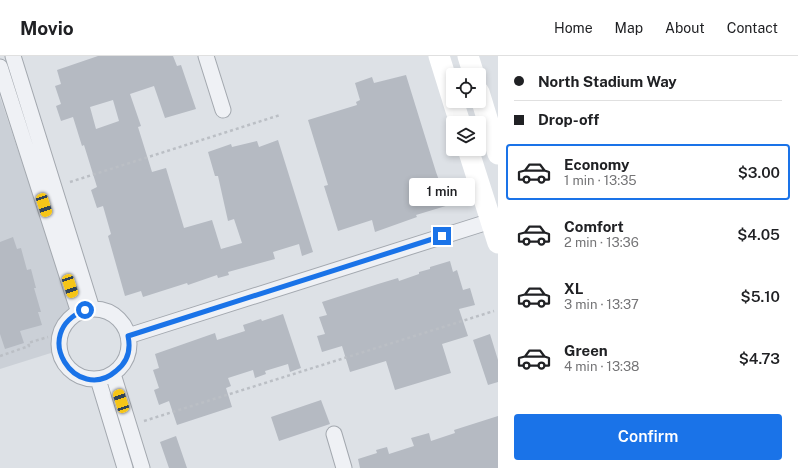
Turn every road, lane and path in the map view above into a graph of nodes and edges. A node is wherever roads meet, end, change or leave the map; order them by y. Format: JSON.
{"nodes":[{"id":1,"x":14,"y":56,"type":"edge"},
{"id":2,"x":206,"y":56,"type":"edge"},
{"id":3,"x":439,"y":56,"type":"edge"},
{"id":4,"x":468,"y":56,"type":"edge"},
{"id":5,"x":0,"y":67,"type":"edge"},
{"id":6,"x":472,"y":68,"type":"edge"},
{"id":7,"x":446,"y":78,"type":"edge"},
{"id":8,"x":484,"y":108,"type":"edge"},
{"id":9,"x":223,"y":110,"type":"dead end"},
{"id":10,"x":280,"y":115,"type":"dead end"},
{"id":11,"x":498,"y":154,"type":"edge"},
{"id":12,"x":470,"y":156,"type":"edge"},
{"id":13,"x":70,"y":182,"type":"dead end"},
{"id":14,"x":491,"y":221,"type":"junction"},
{"id":15,"x":498,"y":243,"type":"edge"},
{"id":16,"x":85,"y":311,"type":"junction"},
{"id":17,"x":494,"y":312,"type":"dead end"},
{"id":18,"x":128,"y":336,"type":"junction"},
{"id":19,"x":48,"y":337,"type":"dead end"},
{"id":20,"x":0,"y":356,"type":"edge"},
{"id":21,"x":113,"y":374,"type":"junction"},
{"id":22,"x":98,"y":379,"type":"junction"},
{"id":23,"x":144,"y":421,"type":"dead end"},
{"id":24,"x":334,"y":434,"type":"dead end"},
{"id":25,"x":125,"y":468,"type":"edge"},
{"id":26,"x":142,"y":468,"type":"edge"},
{"id":27,"x":344,"y":468,"type":"edge"}],
"edges":[{"from":1,"to":16,"type":"street"},
{"from":2,"to":9,"type":"street"},
{"from":3,"to":7,"type":"main road"},
{"from":4,"to":6,"type":"main road"},
{"from":5,"to":16,"type":"street"},
{"from":8,"to":11,"type":"main road"},
{"from":10,"to":13,"type":"path"},
{"from":12,"to":14,"type":"main road"},
{"from":14,"to":15,"type":"main road"},
{"from":14,"to":18,"type":"street"},
{"from":16,"to":18,"type":"street"},
{"from":16,"to":22,"type":"street"},
{"from":17,"to":23,"type":"path"},
{"from":18,"to":21,"type":"street"},
{"from":19,"to":20,"type":"path"},
{"from":21,"to":22,"type":"street"},
{"from":21,"to":26,"type":"street"},
{"from":22,"to":25,"type":"street"},
{"from":24,"to":27,"type":"street"}]}
